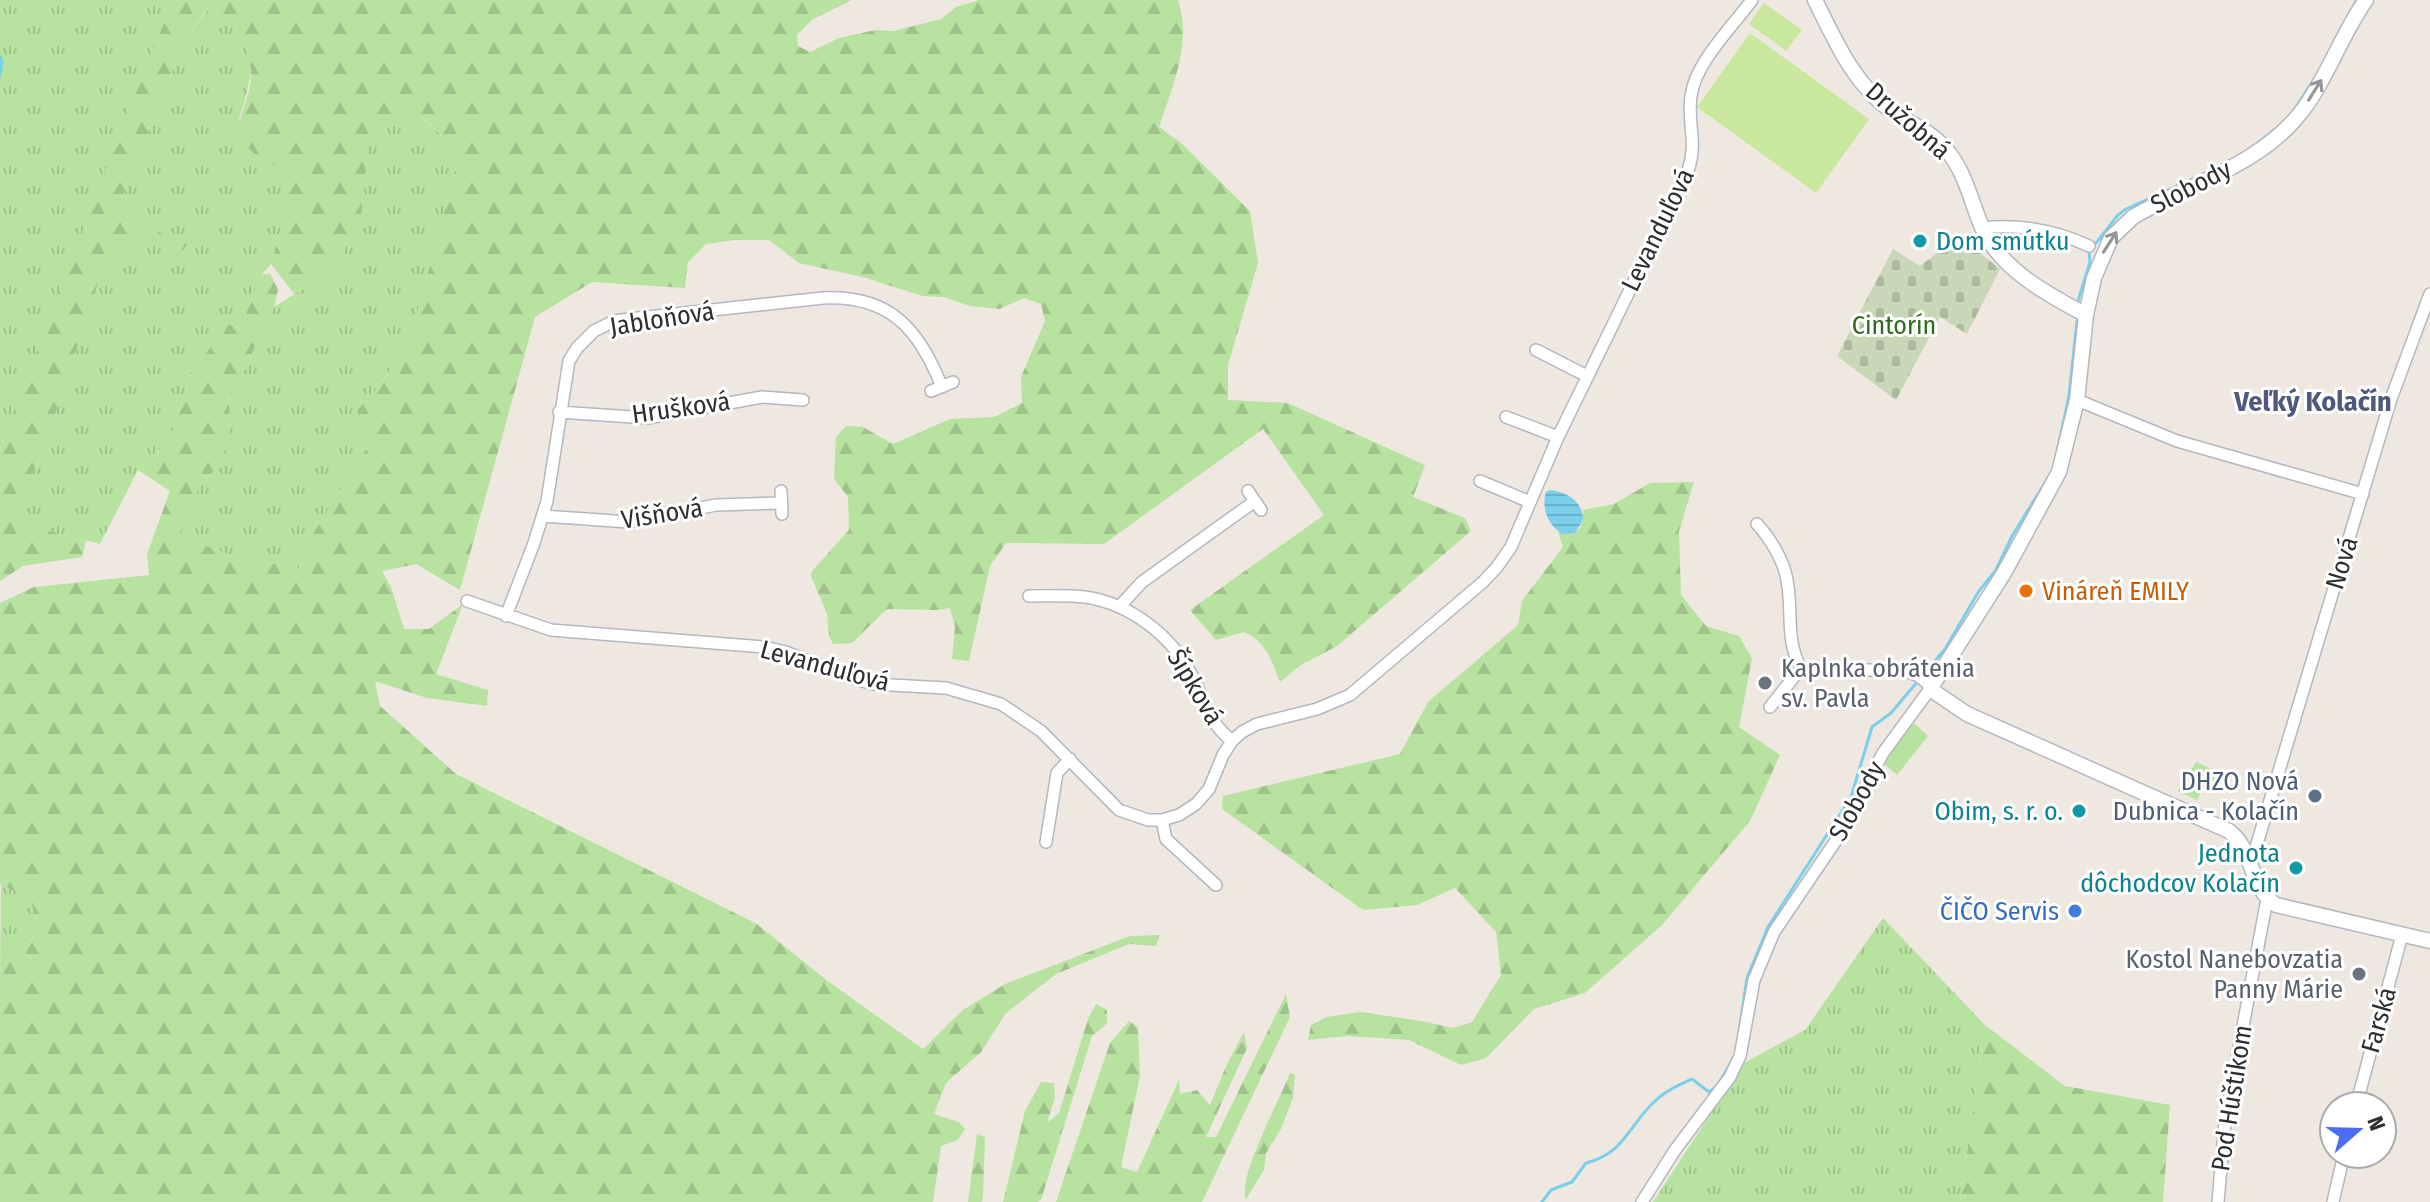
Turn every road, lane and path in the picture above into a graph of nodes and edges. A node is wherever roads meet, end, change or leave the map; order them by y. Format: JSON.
{"nodes":[{"id":1,"x":1752,"y":0,"type":"edge"},
{"id":2,"x":1815,"y":0,"type":"edge"},
{"id":3,"x":2366,"y":0,"type":"edge"},
{"id":4,"x":1982,"y":228,"type":"junction"},
{"id":5,"x":2089,"y":246,"type":"dead end"},
{"id":6,"x":2430,"y":294,"type":"edge"},
{"id":7,"x":2086,"y":315,"type":"junction"},
{"id":8,"x":1536,"y":350,"type":"dead end"},
{"id":9,"x":1587,"y":376,"type":"junction"},
{"id":10,"x":942,"y":387,"type":"dead end"},
{"id":11,"x":803,"y":400,"type":"dead end"},
{"id":12,"x":2077,"y":400,"type":"junction"},
{"id":13,"x":559,"y":412,"type":"junction"},
{"id":14,"x":1506,"y":417,"type":"dead end"},
{"id":15,"x":1558,"y":437,"type":"junction"},
{"id":16,"x":1480,"y":481,"type":"dead end"},
{"id":17,"x":2363,"y":494,"type":"junction"},
{"id":18,"x":1255,"y":501,"type":"dead end"},
{"id":19,"x":1530,"y":502,"type":"junction"},
{"id":20,"x":781,"y":503,"type":"dead end"},
{"id":21,"x":543,"y":516,"type":"junction"},
{"id":22,"x":1757,"y":524,"type":"dead end"},
{"id":23,"x":1029,"y":596,"type":"dead end"},
{"id":24,"x":467,"y":601,"type":"dead end"},
{"id":25,"x":1119,"y":607,"type":"junction"},
{"id":26,"x":506,"y":616,"type":"junction"},
{"id":27,"x":1801,"y":668,"type":"junction"},
{"id":28,"x":1925,"y":683,"type":"junction"},
{"id":29,"x":1770,"y":707,"type":"dead end"},
{"id":30,"x":1232,"y":741,"type":"junction"},
{"id":31,"x":1070,"y":759,"type":"junction"},
{"id":32,"x":1162,"y":820,"type":"junction"},
{"id":33,"x":2260,"y":834,"type":"junction"},
{"id":34,"x":2238,"y":839,"type":"junction"},
{"id":35,"x":1046,"y":842,"type":"dead end"},
{"id":36,"x":2250,"y":867,"type":"junction"},
{"id":37,"x":1216,"y":885,"type":"dead end"},
{"id":38,"x":2267,"y":899,"type":"junction"},
{"id":39,"x":2402,"y":935,"type":"junction"},
{"id":40,"x":2430,"y":941,"type":"edge"},
{"id":41,"x":2360,"y":1090,"type":"edge"},
{"id":42,"x":2340,"y":1170,"type":"edge"},
{"id":43,"x":1642,"y":1202,"type":"edge"},
{"id":44,"x":2218,"y":1202,"type":"edge"},
{"id":45,"x":2333,"y":1202,"type":"edge"}],
"edges":[{"from":1,"to":9,"type":"street","name":"Levanduľová"},
{"from":2,"to":4,"type":"street","name":"Družobná"},
{"from":7,"to":3,"type":"street","name":"Slobody","one_way":true},
{"from":4,"to":5,"type":"street"},
{"from":4,"to":7,"type":"street","name":"Družobná"},
{"from":6,"to":17,"type":"street","name":"Nová"},
{"from":7,"to":12,"type":"street","name":"Slobody"},
{"from":8,"to":9,"type":"street"},
{"from":9,"to":15,"type":"street","name":"Levanduľová"},
{"from":10,"to":13,"type":"street","name":"Jabloňová"},
{"from":11,"to":13,"type":"street","name":"Hrušková"},
{"from":12,"to":17,"type":"street"},
{"from":12,"to":28,"type":"street","name":"Slobody"},
{"from":13,"to":21,"type":"street","name":"Jabloňová"},
{"from":14,"to":15,"type":"street"},
{"from":15,"to":19,"type":"street","name":"Levanduľová"},
{"from":16,"to":19,"type":"street"},
{"from":17,"to":33,"type":"street","name":"Nová"},
{"from":18,"to":25,"type":"street"},
{"from":19,"to":30,"type":"street","name":"Levanduľová"},
{"from":20,"to":21,"type":"street","name":"Višňová"},
{"from":21,"to":26,"type":"street","name":"Jabloňová"},
{"from":22,"to":27,"type":"street"},
{"from":23,"to":25,"type":"street","name":"Šípková"},
{"from":24,"to":26,"type":"street","name":"Levanduľová"},
{"from":25,"to":30,"type":"street","name":"Šípková"},
{"from":26,"to":31,"type":"street","name":"Levanduľová"},
{"from":27,"to":28,"type":"street"},
{"from":27,"to":29,"type":"street"},
{"from":28,"to":34,"type":"street"},
{"from":28,"to":43,"type":"street","name":"Slobody"},
{"from":30,"to":32,"type":"street"},
{"from":31,"to":32,"type":"street","name":"Levanduľová"},
{"from":31,"to":35,"type":"street"},
{"from":32,"to":37,"type":"street"},
{"from":33,"to":34,"type":"street"},
{"from":33,"to":36,"type":"street","name":"Nová"},
{"from":34,"to":36,"type":"street"},
{"from":36,"to":38,"type":"street"},
{"from":38,"to":39,"type":"street"},
{"from":38,"to":44,"type":"street","name":"Pod Húštikom"},
{"from":39,"to":40,"type":"street"},
{"from":39,"to":41,"type":"street","name":"Farská"},
{"from":42,"to":45,"type":"street"}]}
